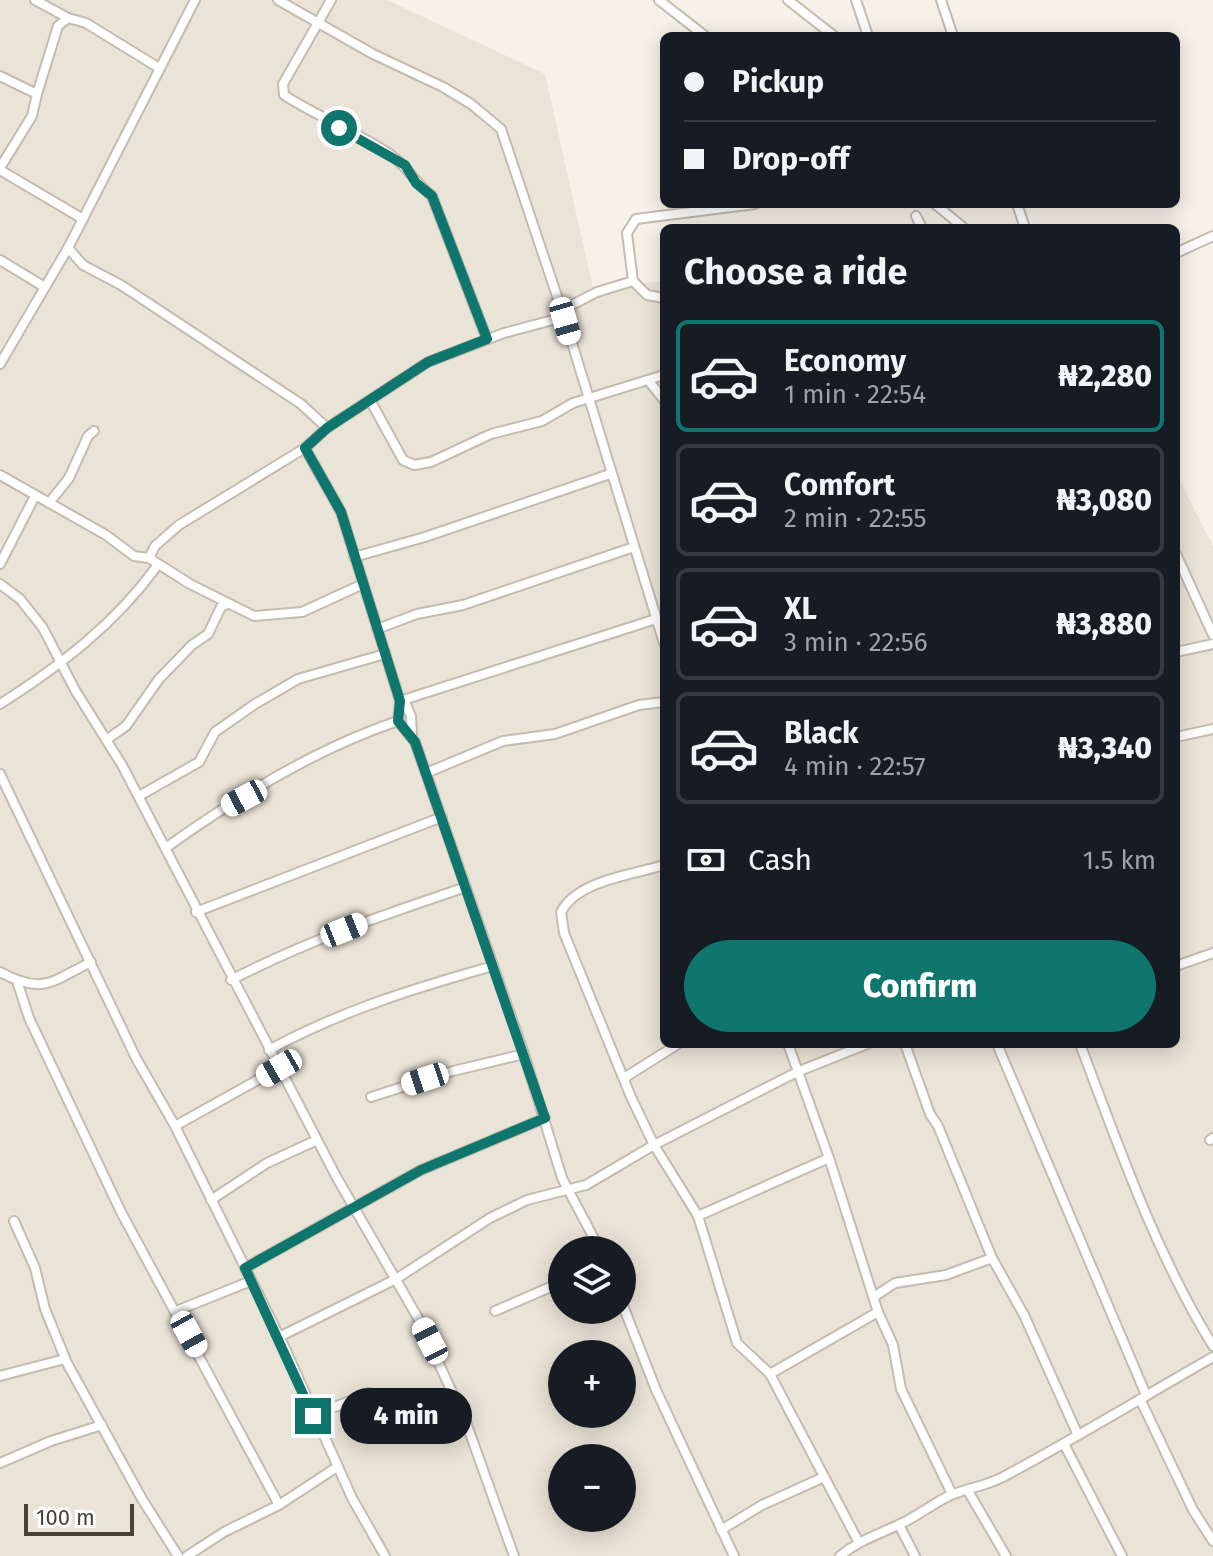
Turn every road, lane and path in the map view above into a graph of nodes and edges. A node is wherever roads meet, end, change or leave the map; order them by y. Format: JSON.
{"nodes":[{"id":1,"x":35,"y":0,"type":"edge"},
{"id":2,"x":195,"y":0,"type":"edge"},
{"id":3,"x":278,"y":0,"type":"edge"},
{"id":4,"x":331,"y":0,"type":"edge"},
{"id":5,"x":659,"y":0,"type":"edge"},
{"id":6,"x":788,"y":0,"type":"edge"},
{"id":7,"x":856,"y":0,"type":"edge"},
{"id":8,"x":941,"y":0,"type":"edge"},
{"id":9,"x":68,"y":18,"type":"junction"},
{"id":10,"x":318,"y":22,"type":"junction"},
{"id":11,"x":700,"y":32,"type":"edge"},
{"id":12,"x":829,"y":32,"type":"edge"},
{"id":13,"x":867,"y":32,"type":"edge"},
{"id":14,"x":952,"y":32,"type":"edge"},
{"id":15,"x":159,"y":68,"type":"junction"},
{"id":16,"x":0,"y":76,"type":"edge"},
{"id":17,"x":37,"y":94,"type":"junction"},
{"id":18,"x":0,"y":169,"type":"edge"},
{"id":19,"x":723,"y":208,"type":"edge"},
{"id":20,"x":940,"y":208,"type":"edge"},
{"id":21,"x":916,"y":216,"type":"dead end"},
{"id":22,"x":83,"y":219,"type":"junction"},
{"id":23,"x":920,"y":224,"type":"edge"},
{"id":24,"x":959,"y":224,"type":"edge"},
{"id":25,"x":1213,"y":236,"type":"edge"},
{"id":26,"x":68,"y":248,"type":"junction"},
{"id":27,"x":1180,"y":251,"type":"edge"},
{"id":28,"x":0,"y":260,"type":"edge"},
{"id":29,"x":633,"y":281,"type":"junction"},
{"id":30,"x":43,"y":286,"type":"junction"},
{"id":31,"x":660,"y":297,"type":"edge"},
{"id":32,"x":563,"y":313,"type":"junction"},
{"id":33,"x":487,"y":339,"type":"junction"},
{"id":34,"x":0,"y":364,"type":"edge"},
{"id":35,"x":660,"y":376,"type":"edge"},
{"id":36,"x":648,"y":380,"type":"junction"},
{"id":37,"x":660,"y":395,"type":"edge"},
{"id":38,"x":370,"y":400,"type":"junction"},
{"id":39,"x":588,"y":400,"type":"junction"},
{"id":40,"x":327,"y":428,"type":"junction"},
{"id":41,"x":94,"y":431,"type":"dead end"},
{"id":42,"x":305,"y":448,"type":"junction"},
{"id":43,"x":610,"y":474,"type":"junction"},
{"id":44,"x":0,"y":475,"type":"edge"},
{"id":45,"x":34,"y":498,"type":"junction"},
{"id":46,"x":49,"y":503,"type":"junction"},
{"id":47,"x":634,"y":547,"type":"junction"},
{"id":48,"x":354,"y":557,"type":"junction"},
{"id":49,"x":149,"y":558,"type":"junction"},
{"id":50,"x":0,"y":564,"type":"edge"},
{"id":51,"x":157,"y":566,"type":"junction"},
{"id":52,"x":1180,"y":575,"type":"edge"},
{"id":53,"x":0,"y":584,"type":"edge"},
{"id":54,"x":363,"y":584,"type":"junction"},
{"id":55,"x":227,"y":604,"type":"junction"},
{"id":56,"x":660,"y":605,"type":"edge"},
{"id":57,"x":654,"y":607,"type":"junction"},
{"id":58,"x":656,"y":619,"type":"junction"},
{"id":59,"x":377,"y":629,"type":"junction"},
{"id":60,"x":660,"y":631,"type":"edge"},
{"id":61,"x":1213,"y":635,"type":"edge"},
{"id":62,"x":1213,"y":644,"type":"edge"},
{"id":63,"x":1180,"y":651,"type":"edge"},
{"id":64,"x":385,"y":654,"type":"junction"},
{"id":65,"x":62,"y":664,"type":"junction"},
{"id":66,"x":402,"y":701,"type":"junction"},
{"id":67,"x":660,"y":702,"type":"edge"},
{"id":68,"x":0,"y":704,"type":"edge"},
{"id":69,"x":398,"y":721,"type":"junction"},
{"id":70,"x":1213,"y":729,"type":"edge"},
{"id":71,"x":1180,"y":736,"type":"edge"},
{"id":72,"x":412,"y":738,"type":"junction"},
{"id":73,"x":106,"y":740,"type":"junction"},
{"id":74,"x":426,"y":773,"type":"junction"},
{"id":75,"x":0,"y":774,"type":"edge"},
{"id":76,"x":139,"y":796,"type":"junction"},
{"id":77,"x":442,"y":817,"type":"junction"},
{"id":78,"x":167,"y":847,"type":"junction"},
{"id":79,"x":660,"y":866,"type":"edge"},
{"id":80,"x":466,"y":887,"type":"junction"},
{"id":81,"x":196,"y":912,"type":"junction"},
{"id":82,"x":1213,"y":953,"type":"edge"},
{"id":83,"x":91,"y":962,"type":"junction"},
{"id":84,"x":1180,"y":965,"type":"edge"},
{"id":85,"x":493,"y":966,"type":"junction"},
{"id":86,"x":0,"y":972,"type":"edge"},
{"id":87,"x":231,"y":980,"type":"junction"},
{"id":88,"x":17,"y":981,"type":"junction"},
{"id":89,"x":672,"y":1048,"type":"edge"},
{"id":90,"x":789,"y":1048,"type":"edge"},
{"id":91,"x":857,"y":1048,"type":"edge"},
{"id":92,"x":906,"y":1048,"type":"edge"},
{"id":93,"x":999,"y":1048,"type":"edge"},
{"id":94,"x":1082,"y":1048,"type":"edge"},
{"id":95,"x":269,"y":1050,"type":"junction"},
{"id":96,"x":524,"y":1054,"type":"junction"},
{"id":97,"x":279,"y":1068,"type":"junction"},
{"id":98,"x":797,"y":1072,"type":"junction"},
{"id":99,"x":624,"y":1078,"type":"junction"},
{"id":100,"x":371,"y":1097,"type":"dead end"},
{"id":101,"x":545,"y":1118,"type":"junction"},
{"id":102,"x":175,"y":1126,"type":"junction"},
{"id":103,"x":317,"y":1140,"type":"junction"},
{"id":104,"x":654,"y":1145,"type":"junction"},
{"id":105,"x":829,"y":1158,"type":"junction"},
{"id":106,"x":568,"y":1188,"type":"junction"},
{"id":107,"x":211,"y":1200,"type":"junction"},
{"id":108,"x":353,"y":1207,"type":"junction"},
{"id":109,"x":698,"y":1216,"type":"junction"},
{"id":110,"x":14,"y":1221,"type":"dead end"},
{"id":111,"x":593,"y":1236,"type":"edge"},
{"id":112,"x":992,"y":1258,"type":"junction"},
{"id":113,"x":245,"y":1268,"type":"junction"},
{"id":114,"x":396,"y":1279,"type":"junction"},
{"id":115,"x":251,"y":1281,"type":"junction"},
{"id":116,"x":548,"y":1288,"type":"edge"},
{"id":117,"x":875,"y":1296,"type":"junction"},
{"id":118,"x":176,"y":1311,"type":"junction"},
{"id":119,"x":495,"y":1311,"type":"dead end"},
{"id":120,"x":878,"y":1312,"type":"junction"},
{"id":121,"x":630,"y":1324,"type":"edge"},
{"id":122,"x":279,"y":1337,"type":"junction"},
{"id":123,"x":1213,"y":1346,"type":"edge"},
{"id":124,"x":1213,"y":1357,"type":"edge"},
{"id":125,"x":65,"y":1359,"type":"junction"},
{"id":126,"x":770,"y":1374,"type":"junction"},
{"id":127,"x":0,"y":1376,"type":"edge"},
{"id":128,"x":369,"y":1393,"type":"dead end"},
{"id":129,"x":1144,"y":1398,"type":"junction"},
{"id":130,"x":313,"y":1416,"type":"junction"},
{"id":131,"x":102,"y":1425,"type":"junction"},
{"id":132,"x":1077,"y":1433,"type":"junction"},
{"id":133,"x":1064,"y":1444,"type":"junction"},
{"id":134,"x":0,"y":1463,"type":"edge"},
{"id":135,"x":337,"y":1467,"type":"junction"},
{"id":136,"x":822,"y":1478,"type":"junction"},
{"id":137,"x":968,"y":1491,"type":"junction"},
{"id":138,"x":952,"y":1494,"type":"junction"},
{"id":139,"x":279,"y":1505,"type":"junction"},
{"id":140,"x":899,"y":1525,"type":"junction"},
{"id":141,"x":721,"y":1530,"type":"junction"},
{"id":142,"x":858,"y":1541,"type":"junction"},
{"id":143,"x":1213,"y":1541,"type":"edge"},
{"id":144,"x":178,"y":1556,"type":"edge"},
{"id":145,"x":187,"y":1556,"type":"edge"},
{"id":146,"x":385,"y":1556,"type":"edge"},
{"id":147,"x":514,"y":1556,"type":"edge"},
{"id":148,"x":734,"y":1556,"type":"edge"},
{"id":149,"x":840,"y":1556,"type":"edge"},
{"id":150,"x":915,"y":1556,"type":"edge"},
{"id":151,"x":1006,"y":1556,"type":"edge"},
{"id":152,"x":1122,"y":1556,"type":"edge"}],
"edges":[{"from":1,"to":9,"type":"street"},
{"from":2,"to":15,"type":"street"},
{"from":3,"to":10,"type":"street"},
{"from":4,"to":10,"type":"street"},
{"from":5,"to":11,"type":"street"},
{"from":6,"to":12,"type":"street"},
{"from":7,"to":13,"type":"street"},
{"from":8,"to":14,"type":"street"},
{"from":9,"to":15,"type":"street"},
{"from":9,"to":17,"type":"street"},
{"from":10,"to":32,"type":"street"},
{"from":10,"to":33,"type":"street"},
{"from":15,"to":22,"type":"street"},
{"from":16,"to":17,"type":"street"},
{"from":17,"to":18,"type":"street"},
{"from":18,"to":22,"type":"street"},
{"from":19,"to":29,"type":"street"},
{"from":20,"to":24,"type":"street"},
{"from":21,"to":23,"type":"street"},
{"from":22,"to":26,"type":"street"},
{"from":25,"to":27,"type":"street"},
{"from":26,"to":30,"type":"street"},
{"from":26,"to":40,"type":"street"},
{"from":28,"to":30,"type":"street"},
{"from":29,"to":31,"type":"street"},
{"from":29,"to":32,"type":"street"},
{"from":30,"to":34,"type":"street"},
{"from":32,"to":33,"type":"street"},
{"from":32,"to":39,"type":"street"},
{"from":33,"to":38,"type":"street"},
{"from":35,"to":36,"type":"street"},
{"from":36,"to":37,"type":"street"},
{"from":36,"to":39,"type":"street"},
{"from":38,"to":39,"type":"street"},
{"from":38,"to":40,"type":"street"},
{"from":39,"to":43,"type":"street"},
{"from":40,"to":42,"type":"street"},
{"from":41,"to":46,"type":"street"},
{"from":42,"to":48,"type":"street"},
{"from":42,"to":49,"type":"street"},
{"from":43,"to":47,"type":"street"},
{"from":43,"to":48,"type":"street"},
{"from":44,"to":45,"type":"street"},
{"from":45,"to":46,"type":"street"},
{"from":45,"to":50,"type":"street"},
{"from":46,"to":49,"type":"street"},
{"from":47,"to":57,"type":"street"},
{"from":47,"to":59,"type":"street"},
{"from":48,"to":54,"type":"street"},
{"from":49,"to":51,"type":"street"},
{"from":51,"to":55,"type":"street"},
{"from":51,"to":65,"type":"street"},
{"from":52,"to":61,"type":"street"},
{"from":53,"to":65,"type":"street"},
{"from":54,"to":55,"type":"street"},
{"from":54,"to":59,"type":"street"},
{"from":55,"to":73,"type":"street"},
{"from":56,"to":57,"type":"street"},
{"from":57,"to":58,"type":"street"},
{"from":58,"to":60,"type":"street"},
{"from":58,"to":66,"type":"street"},
{"from":59,"to":64,"type":"street"},
{"from":62,"to":63,"type":"street"},
{"from":64,"to":66,"type":"street"},
{"from":64,"to":76,"type":"street"},
{"from":65,"to":68,"type":"street"},
{"from":65,"to":73,"type":"street"},
{"from":66,"to":69,"type":"street"},
{"from":66,"to":72,"type":"street"},
{"from":67,"to":74,"type":"street"},
{"from":69,"to":72,"type":"street"},
{"from":69,"to":78,"type":"street"},
{"from":70,"to":71,"type":"street"},
{"from":72,"to":74,"type":"street"},
{"from":73,"to":76,"type":"street"},
{"from":74,"to":77,"type":"street"},
{"from":75,"to":83,"type":"street"},
{"from":76,"to":78,"type":"street"},
{"from":77,"to":80,"type":"street"},
{"from":77,"to":81,"type":"street"},
{"from":78,"to":81,"type":"street"},
{"from":79,"to":99,"type":"street"},
{"from":80,"to":85,"type":"street"},
{"from":80,"to":87,"type":"street"},
{"from":81,"to":87,"type":"street"},
{"from":82,"to":84,"type":"street"},
{"from":83,"to":88,"type":"street"},
{"from":83,"to":102,"type":"street"},
{"from":85,"to":95,"type":"street"},
{"from":85,"to":96,"type":"street"},
{"from":86,"to":88,"type":"street"},
{"from":87,"to":95,"type":"street"},
{"from":88,"to":118,"type":"street"},
{"from":89,"to":99,"type":"street"},
{"from":90,"to":98,"type":"street"},
{"from":91,"to":98,"type":"street"},
{"from":92,"to":112,"type":"street"},
{"from":93,"to":129,"type":"street"},
{"from":94,"to":123,"type":"street"},
{"from":95,"to":97,"type":"street"},
{"from":96,"to":100,"type":"street"},
{"from":96,"to":101,"type":"street"},
{"from":97,"to":102,"type":"street"},
{"from":97,"to":103,"type":"street"},
{"from":98,"to":104,"type":"street"},
{"from":98,"to":105,"type":"street"},
{"from":99,"to":104,"type":"street"},
{"from":101,"to":106,"type":"street"},
{"from":101,"to":108,"type":"street"},
{"from":102,"to":107,"type":"street"},
{"from":103,"to":107,"type":"street"},
{"from":103,"to":108,"type":"street"},
{"from":104,"to":106,"type":"street"},
{"from":104,"to":109,"type":"street"},
{"from":105,"to":109,"type":"street"},
{"from":105,"to":117,"type":"street"},
{"from":106,"to":111,"type":"street"},
{"from":106,"to":114,"type":"street"},
{"from":107,"to":113,"type":"street"},
{"from":108,"to":113,"type":"street"},
{"from":108,"to":114,"type":"street"},
{"from":109,"to":126,"type":"street"},
{"from":110,"to":125,"type":"street"},
{"from":112,"to":117,"type":"street"},
{"from":112,"to":132,"type":"street"},
{"from":113,"to":115,"type":"street"},
{"from":114,"to":122,"type":"street"},
{"from":114,"to":147,"type":"street"},
{"from":115,"to":118,"type":"street"},
{"from":115,"to":122,"type":"street"},
{"from":116,"to":119,"type":"street"},
{"from":117,"to":120,"type":"street"},
{"from":118,"to":139,"type":"street"},
{"from":120,"to":126,"type":"street"},
{"from":120,"to":138,"type":"street"},
{"from":121,"to":141,"type":"street"},
{"from":122,"to":130,"type":"street"},
{"from":124,"to":129,"type":"street"},
{"from":125,"to":127,"type":"street"},
{"from":125,"to":131,"type":"street"},
{"from":126,"to":136,"type":"street"},
{"from":128,"to":130,"type":"street"},
{"from":129,"to":132,"type":"street"},
{"from":129,"to":143,"type":"street"},
{"from":130,"to":135,"type":"street"},
{"from":131,"to":134,"type":"street"},
{"from":131,"to":144,"type":"street"},
{"from":132,"to":133,"type":"street"},
{"from":133,"to":137,"type":"street"},
{"from":133,"to":152,"type":"street"},
{"from":135,"to":139,"type":"street"},
{"from":135,"to":146,"type":"street"},
{"from":136,"to":141,"type":"street"},
{"from":136,"to":142,"type":"street"},
{"from":137,"to":138,"type":"street"},
{"from":137,"to":151,"type":"street"},
{"from":138,"to":140,"type":"street"},
{"from":139,"to":145,"type":"street"},
{"from":140,"to":142,"type":"street"},
{"from":140,"to":150,"type":"street"},
{"from":141,"to":148,"type":"street"},
{"from":142,"to":149,"type":"street"}]}
